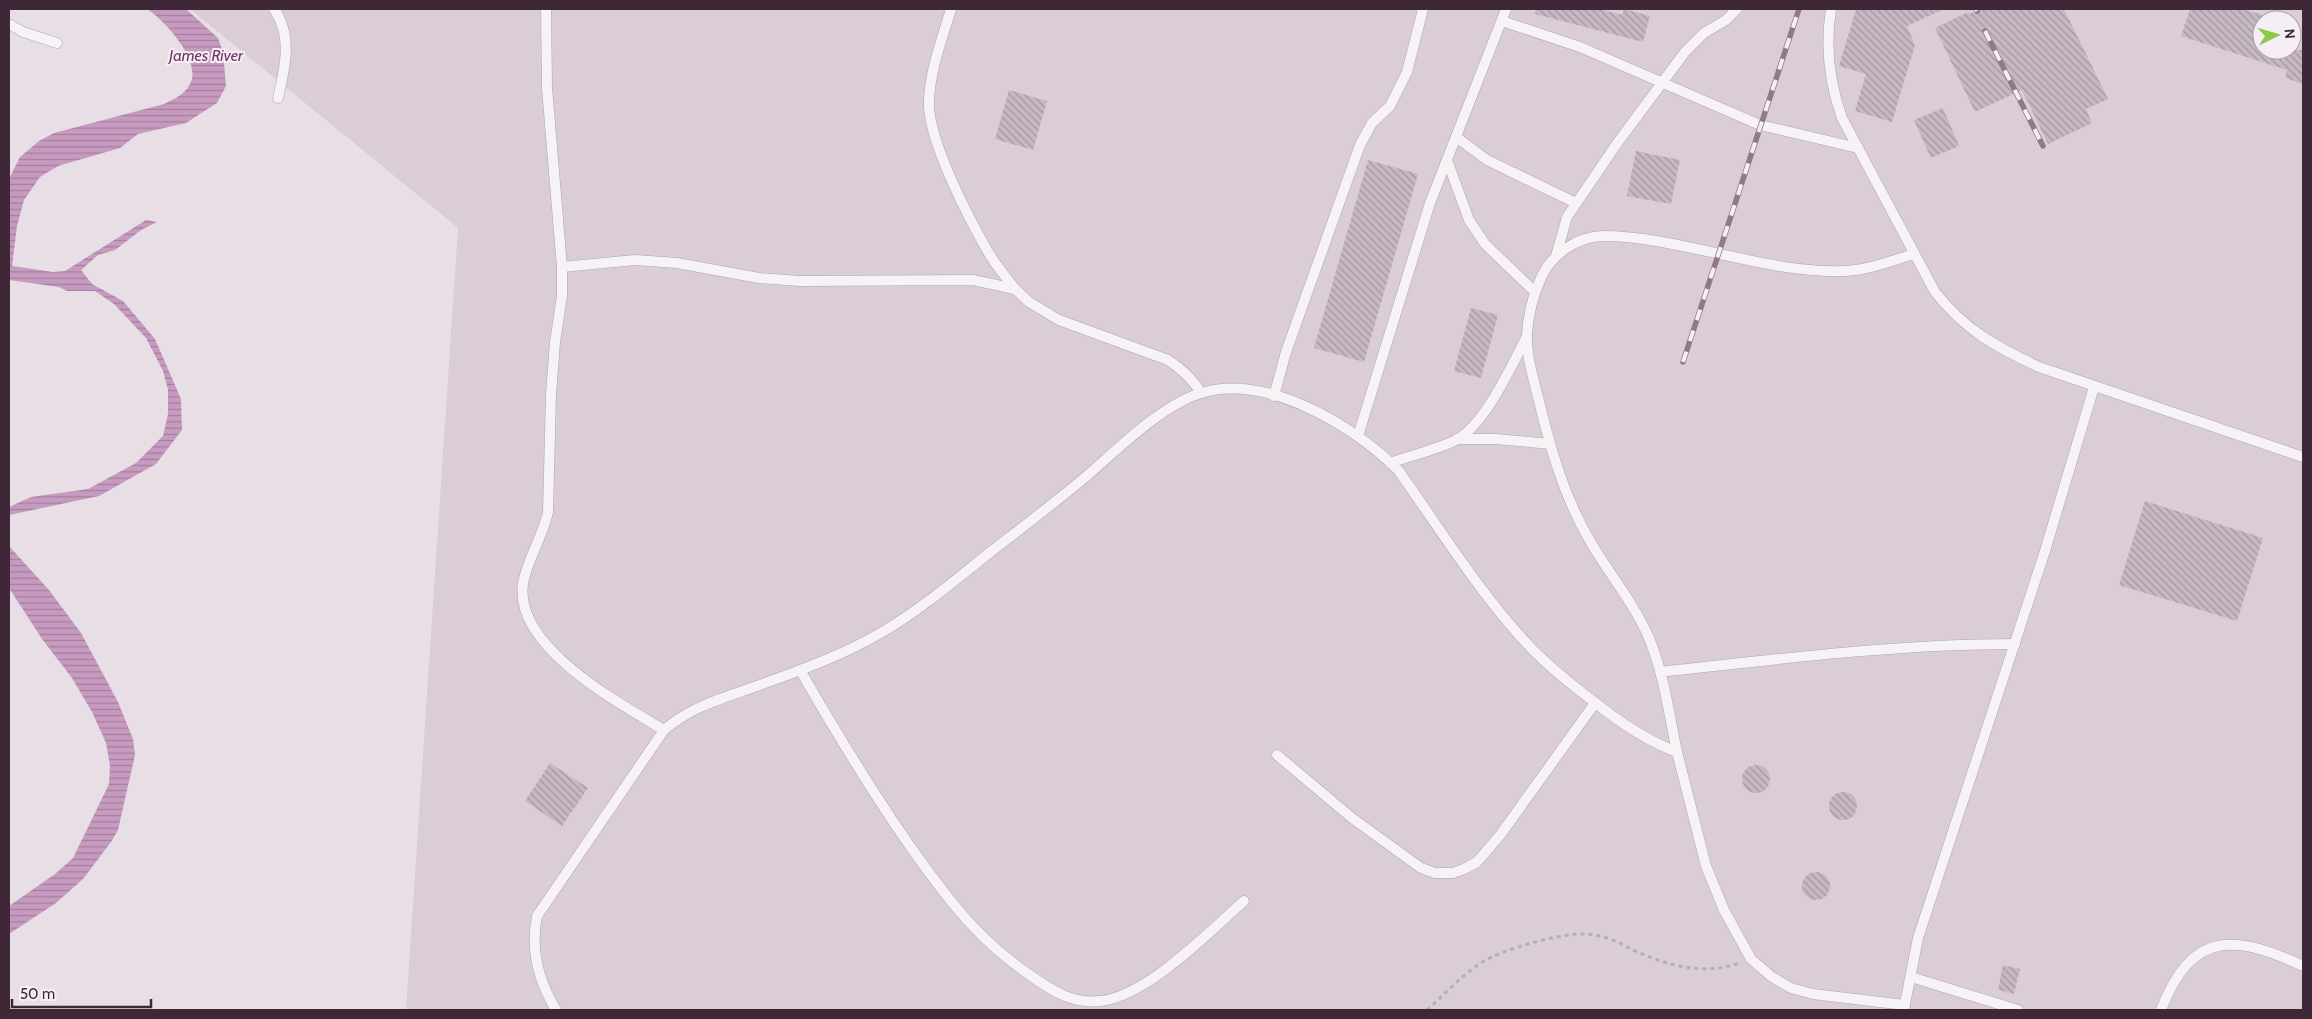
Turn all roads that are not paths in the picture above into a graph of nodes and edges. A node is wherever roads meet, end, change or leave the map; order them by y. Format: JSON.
{"nodes":[{"id":1,"x":274,"y":9,"type":"edge"},
{"id":2,"x":546,"y":9,"type":"edge"},
{"id":3,"x":951,"y":9,"type":"edge"},
{"id":4,"x":1423,"y":9,"type":"edge"},
{"id":5,"x":1506,"y":9,"type":"edge"},
{"id":6,"x":1737,"y":9,"type":"edge"},
{"id":7,"x":1832,"y":9,"type":"edge"},
{"id":8,"x":1502,"y":21,"type":"junction"},
{"id":9,"x":9,"y":24,"type":"edge"},
{"id":10,"x":57,"y":43,"type":"dead end"},
{"id":11,"x":1664,"y":83,"type":"junction"},
{"id":12,"x":278,"y":98,"type":"dead end"},
{"id":13,"x":1456,"y":137,"type":"junction"},
{"id":14,"x":1858,"y":148,"type":"junction"},
{"id":15,"x":1447,"y":160,"type":"junction"},
{"id":16,"x":1576,"y":203,"type":"junction"},
{"id":17,"x":1914,"y":254,"type":"junction"},
{"id":18,"x":1556,"y":256,"type":"junction"},
{"id":19,"x":562,"y":267,"type":"junction"},
{"id":20,"x":1015,"y":289,"type":"junction"},
{"id":21,"x":1535,"y":292,"type":"junction"},
{"id":22,"x":1527,"y":335,"type":"junction"},
{"id":23,"x":2094,"y":387,"type":"junction"},
{"id":24,"x":1201,"y":393,"type":"junction"},
{"id":25,"x":1274,"y":396,"type":"junction"},
{"id":26,"x":1358,"y":436,"type":"junction"},
{"id":27,"x":1457,"y":440,"type":"junction"},
{"id":28,"x":1550,"y":444,"type":"junction"},
{"id":29,"x":2303,"y":457,"type":"edge"},
{"id":30,"x":1390,"y":463,"type":"junction"},
{"id":31,"x":2015,"y":644,"type":"junction"},
{"id":32,"x":800,"y":670,"type":"junction"},
{"id":33,"x":1660,"y":672,"type":"junction"},
{"id":34,"x":1594,"y":703,"type":"junction"},
{"id":35,"x":664,"y":730,"type":"junction"},
{"id":36,"x":1676,"y":752,"type":"junction"},
{"id":37,"x":1277,"y":755,"type":"dead end"},
{"id":38,"x":1244,"y":901,"type":"dead end"},
{"id":39,"x":2303,"y":966,"type":"edge"},
{"id":40,"x":1911,"y":977,"type":"junction"},
{"id":41,"x":1904,"y":1008,"type":"edge"},
{"id":42,"x":556,"y":1010,"type":"edge"},
{"id":43,"x":2018,"y":1010,"type":"edge"},
{"id":44,"x":2161,"y":1010,"type":"edge"}],
"edges":[{"from":1,"to":12,"type":"lane"},
{"from":2,"to":19,"type":"lane"},
{"from":3,"to":20,"type":"lane"},
{"from":4,"to":25,"type":"lane"},
{"from":5,"to":8,"type":"lane"},
{"from":6,"to":11,"type":"lane"},
{"from":7,"to":14,"type":"lane"},
{"from":8,"to":11,"type":"lane"},
{"from":8,"to":13,"type":"lane"},
{"from":9,"to":10,"type":"lane"},
{"from":11,"to":14,"type":"lane"},
{"from":11,"to":16,"type":"lane"},
{"from":13,"to":15,"type":"lane"},
{"from":13,"to":16,"type":"lane"},
{"from":14,"to":17,"type":"lane"},
{"from":15,"to":21,"type":"lane"},
{"from":15,"to":26,"type":"lane"},
{"from":16,"to":18,"type":"lane"},
{"from":17,"to":18,"type":"lane"},
{"from":17,"to":23,"type":"lane"},
{"from":18,"to":21,"type":"lane"},
{"from":19,"to":20,"type":"lane"},
{"from":19,"to":35,"type":"lane"},
{"from":20,"to":24,"type":"lane"},
{"from":21,"to":22,"type":"lane"},
{"from":22,"to":27,"type":"lane"},
{"from":22,"to":28,"type":"lane"},
{"from":23,"to":29,"type":"lane"},
{"from":23,"to":31,"type":"lane"},
{"from":24,"to":25,"type":"lane"},
{"from":24,"to":32,"type":"lane"},
{"from":25,"to":26,"type":"lane"},
{"from":26,"to":30,"type":"lane"},
{"from":27,"to":28,"type":"lane"},
{"from":27,"to":30,"type":"lane"},
{"from":28,"to":33,"type":"lane"},
{"from":30,"to":34,"type":"lane"},
{"from":31,"to":33,"type":"lane"},
{"from":31,"to":40,"type":"lane"},
{"from":32,"to":35,"type":"lane"},
{"from":32,"to":38,"type":"lane"},
{"from":33,"to":36,"type":"lane"},
{"from":34,"to":36,"type":"lane"},
{"from":34,"to":37,"type":"lane"},
{"from":35,"to":42,"type":"lane"},
{"from":36,"to":41,"type":"lane"},
{"from":39,"to":44,"type":"lane"},
{"from":40,"to":41,"type":"lane"},
{"from":40,"to":43,"type":"lane"}]}
